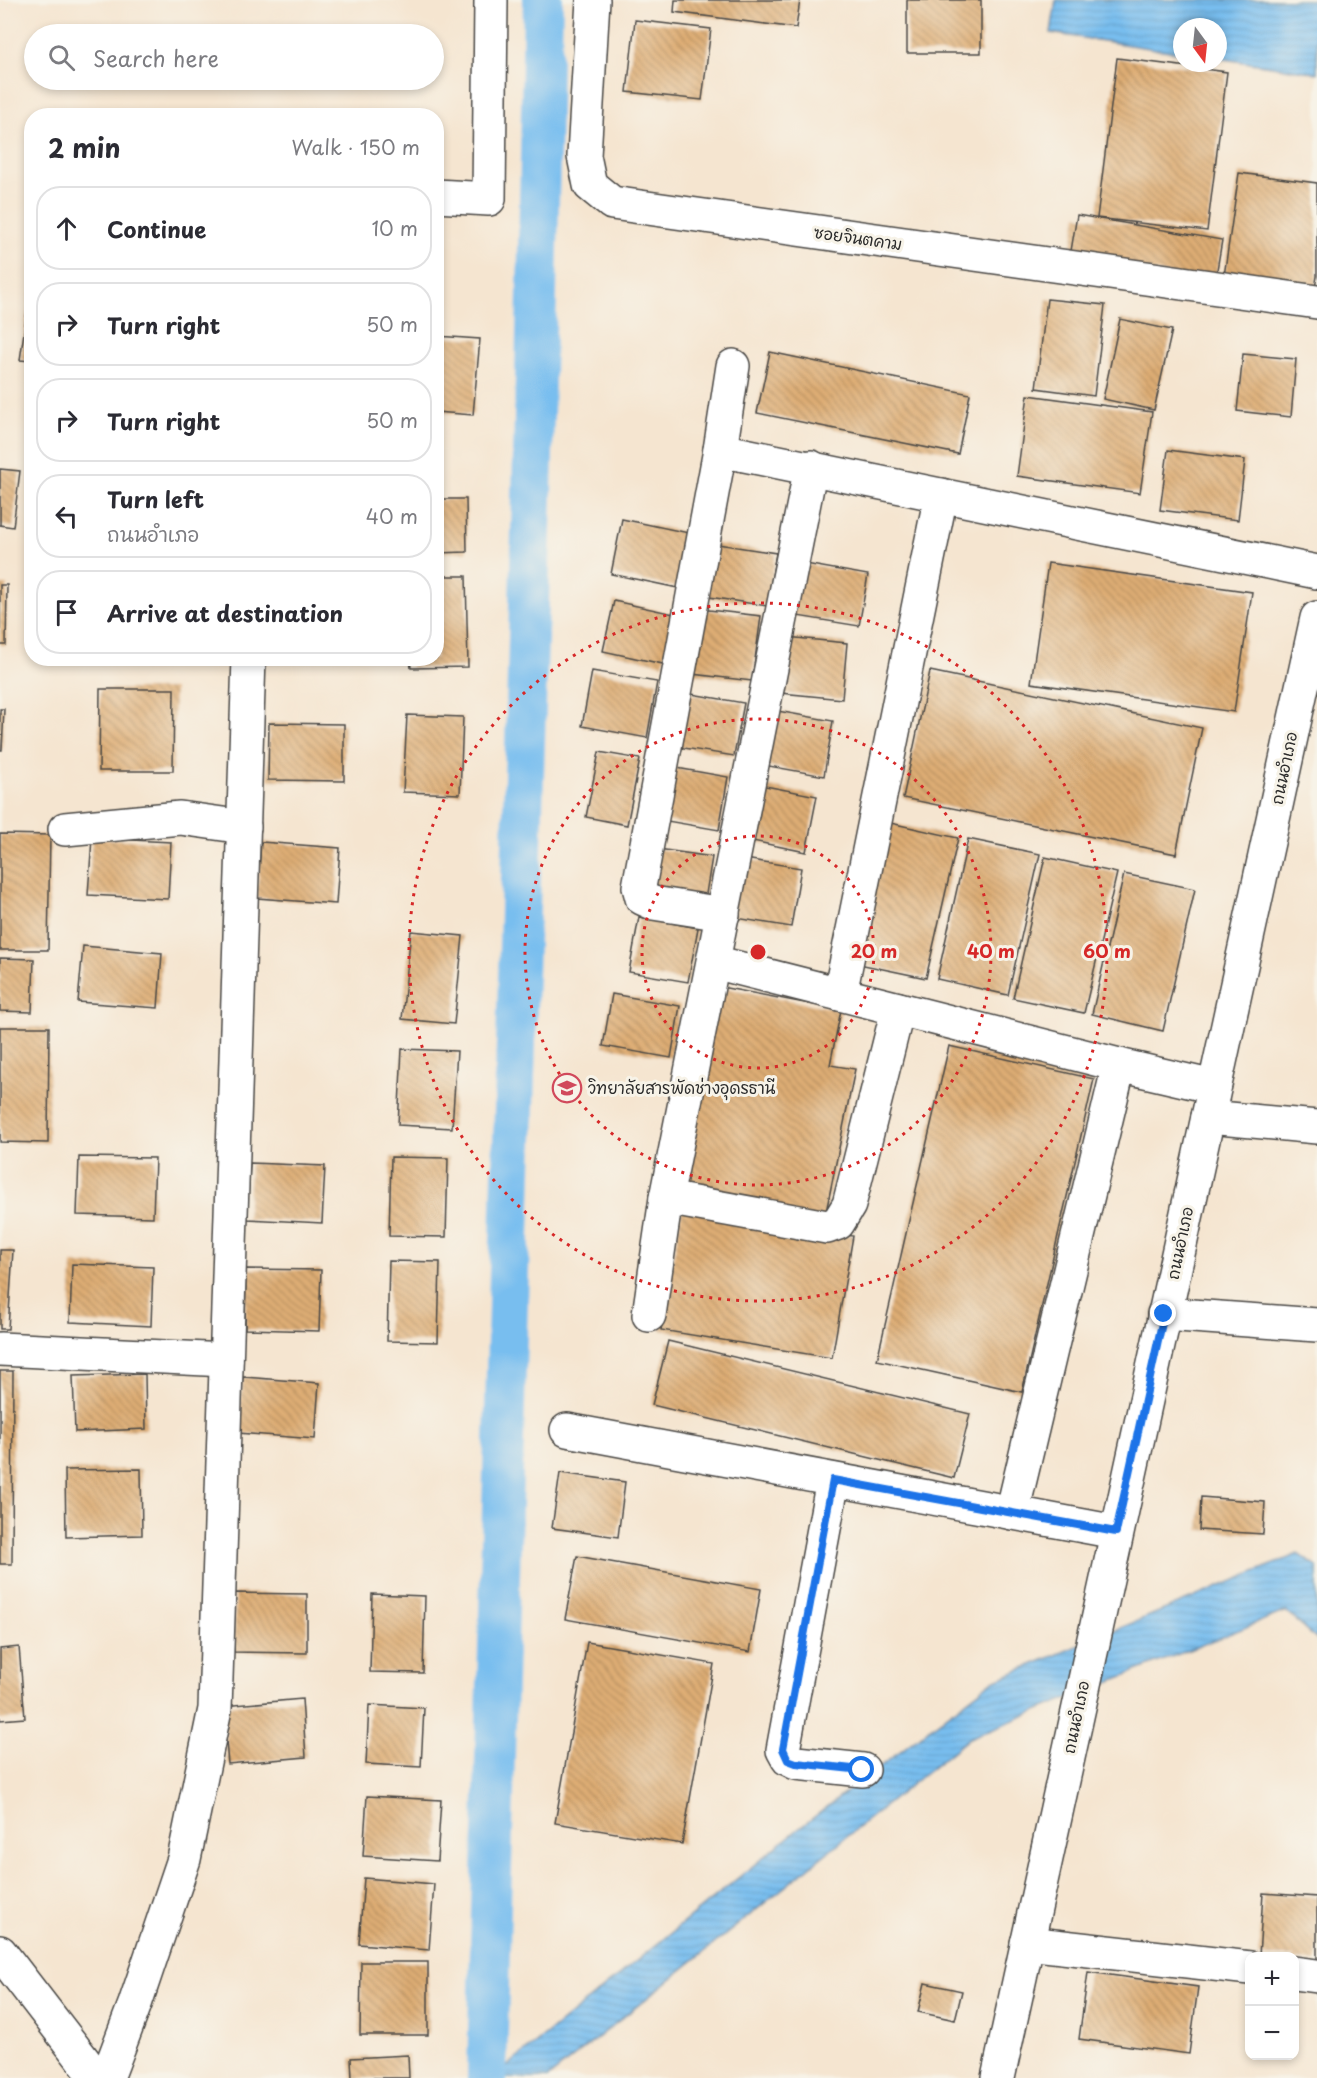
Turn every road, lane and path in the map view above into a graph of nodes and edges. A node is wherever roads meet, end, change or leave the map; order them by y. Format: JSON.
{"nodes":[{"id":1,"x":491,"y":0,"type":"edge"},
{"id":2,"x":592,"y":0,"type":"edge"},
{"id":3,"x":444,"y":196,"type":"edge"},
{"id":4,"x":1317,"y":302,"type":"edge"},
{"id":5,"x":733,"y":366,"type":"dead end"},
{"id":6,"x":720,"y":450,"type":"junction"},
{"id":7,"x":811,"y":467,"type":"junction"},
{"id":8,"x":941,"y":495,"type":"junction"},
{"id":9,"x":1317,"y":572,"type":"edge"},
{"id":10,"x":1317,"y":618,"type":"edge"},
{"id":11,"x":249,"y":666,"type":"edge"},
{"id":12,"x":1304,"y":739,"type":"edge"},
{"id":13,"x":244,"y":827,"type":"junction"},
{"id":14,"x":65,"y":829,"type":"dead end"},
{"id":15,"x":723,"y":914,"type":"junction"},
{"id":16,"x":714,"y":962,"type":"junction"},
{"id":17,"x":840,"y":994,"type":"junction"},
{"id":18,"x":898,"y":1009,"type":"junction"},
{"id":19,"x":1119,"y":1065,"type":"junction"},
{"id":20,"x":1211,"y":1102,"type":"junction"},
{"id":21,"x":1317,"y":1127,"type":"edge"},
{"id":22,"x":666,"y":1198,"type":"junction"},
{"id":23,"x":1164,"y":1314,"type":"junction"},
{"id":24,"x":649,"y":1315,"type":"dead end"},
{"id":25,"x":1317,"y":1325,"type":"edge"},
{"id":26,"x":0,"y":1348,"type":"edge"},
{"id":27,"x":226,"y":1360,"type":"junction"},
{"id":28,"x":567,"y":1430,"type":"dead end"},
{"id":29,"x":833,"y":1480,"type":"junction"},
{"id":30,"x":1012,"y":1513,"type":"junction"},
{"id":31,"x":1116,"y":1532,"type":"junction"},
{"id":32,"x":862,"y":1770,"type":"dead end"},
{"id":33,"x":1027,"y":1942,"type":"junction"},
{"id":34,"x":0,"y":1952,"type":"edge"},
{"id":35,"x":1245,"y":1967,"type":"edge"},
{"id":36,"x":1299,"y":1974,"type":"edge"},
{"id":37,"x":1317,"y":1976,"type":"edge"},
{"id":38,"x":97,"y":2078,"type":"edge"},
{"id":39,"x":106,"y":2078,"type":"edge"},
{"id":40,"x":998,"y":2078,"type":"edge"}],
"edges":[{"from":1,"to":3,"type":"street"},
{"from":2,"to":4,"type":"street","name":"ซอยจินตคาม"},
{"from":5,"to":6,"type":"street"},
{"from":6,"to":7,"type":"street"},
{"from":6,"to":15,"type":"street"},
{"from":7,"to":8,"type":"street"},
{"from":7,"to":15,"type":"street"},
{"from":8,"to":9,"type":"street"},
{"from":8,"to":17,"type":"street"},
{"from":10,"to":12,"type":"street","name":"ถนนอำเภอ"},
{"from":11,"to":13,"type":"street"},
{"from":12,"to":20,"type":"street","name":"ถนนอำเภอ"},
{"from":13,"to":14,"type":"street"},
{"from":13,"to":27,"type":"street"},
{"from":15,"to":16,"type":"street"},
{"from":16,"to":17,"type":"street"},
{"from":16,"to":22,"type":"street"},
{"from":17,"to":18,"type":"street"},
{"from":18,"to":19,"type":"street"},
{"from":18,"to":22,"type":"street"},
{"from":19,"to":20,"type":"street"},
{"from":19,"to":30,"type":"street"},
{"from":20,"to":21,"type":"street"},
{"from":20,"to":23,"type":"street","name":"ถนนอำเภอ"},
{"from":22,"to":24,"type":"street"},
{"from":23,"to":25,"type":"street"},
{"from":23,"to":31,"type":"street","name":"ถนนอำเภอ"},
{"from":26,"to":27,"type":"street"},
{"from":27,"to":39,"type":"street"},
{"from":28,"to":29,"type":"street"},
{"from":29,"to":30,"type":"street"},
{"from":29,"to":32,"type":"street"},
{"from":30,"to":31,"type":"street"},
{"from":31,"to":33,"type":"street","name":"ถนนอำเภอ"},
{"from":33,"to":35,"type":"street"},
{"from":33,"to":40,"type":"street","name":"ถนนอำเภอ"},
{"from":34,"to":38,"type":"street"},
{"from":36,"to":37,"type":"street"}]}
